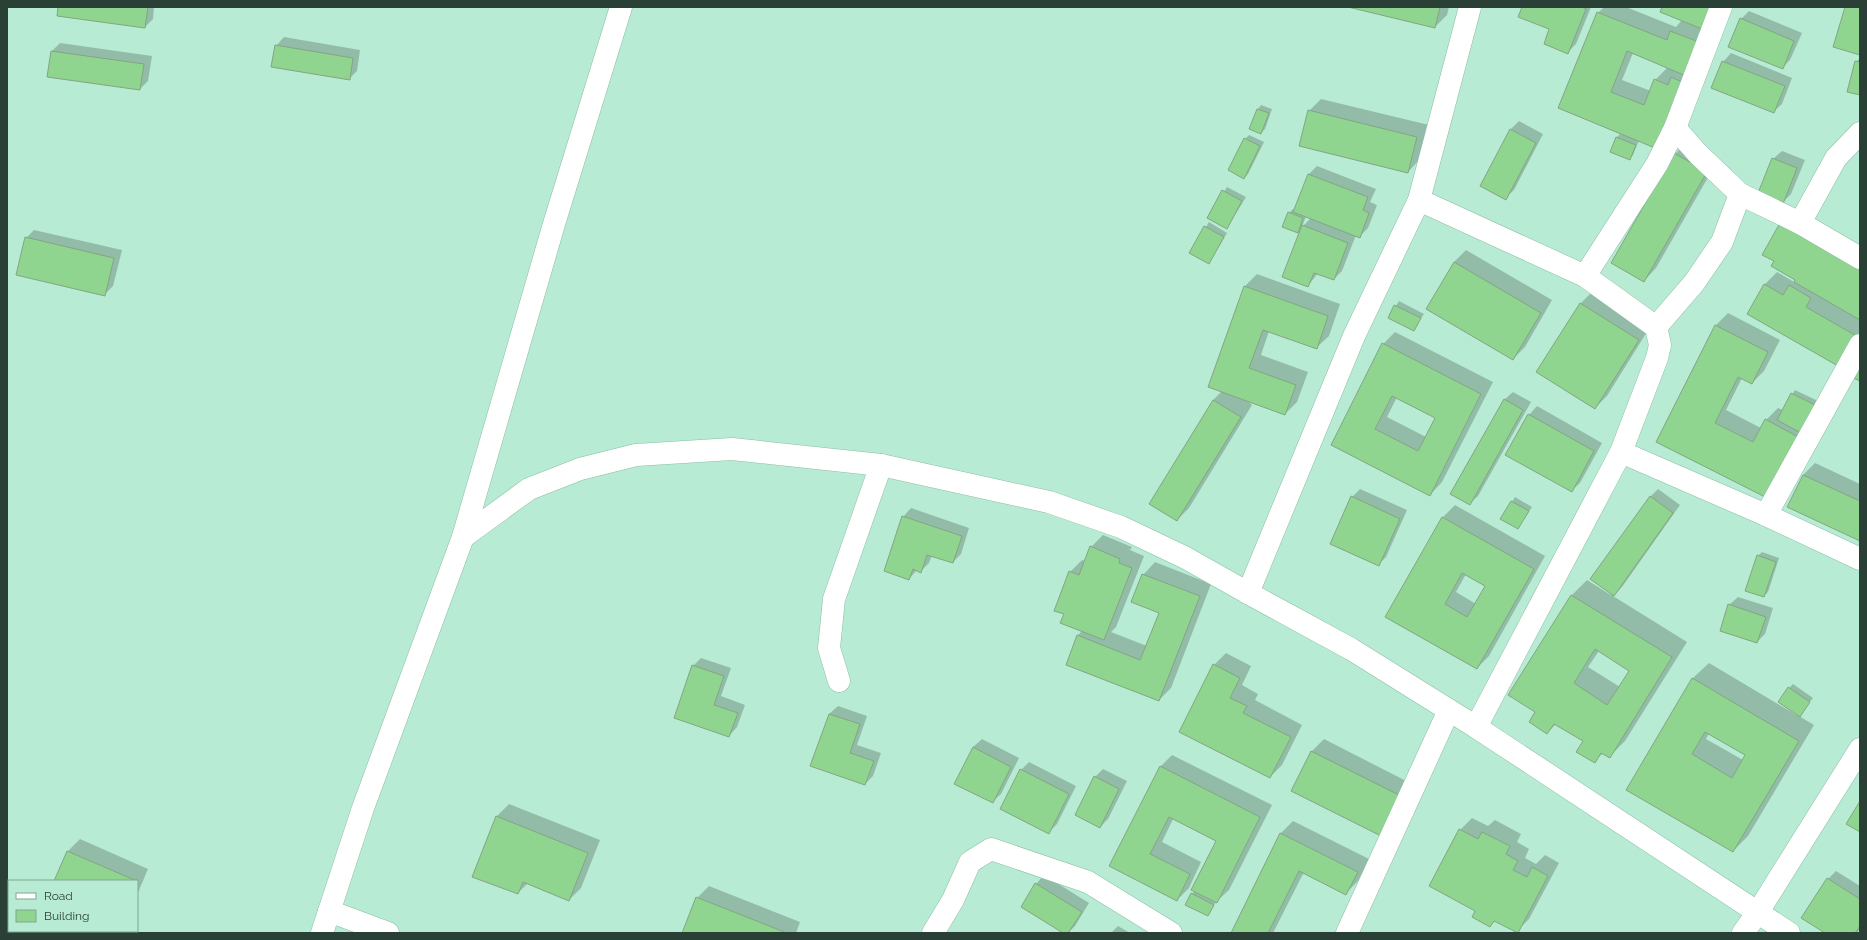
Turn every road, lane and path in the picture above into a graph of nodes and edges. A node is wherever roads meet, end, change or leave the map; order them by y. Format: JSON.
{"nodes":[{"id":1,"x":621,"y":7,"type":"edge"},
{"id":2,"x":1470,"y":7,"type":"edge"},
{"id":3,"x":1721,"y":7,"type":"edge"},
{"id":4,"x":1675,"y":128,"type":"junction"},
{"id":5,"x":1860,"y":132,"type":"edge"},
{"id":6,"x":1740,"y":194,"type":"junction"},
{"id":7,"x":1419,"y":200,"type":"junction"},
{"id":8,"x":1800,"y":223,"type":"junction"},
{"id":9,"x":1860,"y":258,"type":"edge"},
{"id":10,"x":1584,"y":276,"type":"junction"},
{"id":11,"x":1656,"y":327,"type":"junction"},
{"id":12,"x":1860,"y":345,"type":"edge"},
{"id":13,"x":1620,"y":452,"type":"junction"},
{"id":14,"x":881,"y":464,"type":"junction"},
{"id":15,"x":1766,"y":515,"type":"junction"},
{"id":16,"x":463,"y":537,"type":"junction"},
{"id":17,"x":1860,"y":559,"type":"edge"},
{"id":18,"x":1248,"y":593,"type":"junction"},
{"id":19,"x":839,"y":681,"type":"dead end"},
{"id":20,"x":1449,"y":710,"type":"junction"},
{"id":21,"x":1476,"y":727,"type":"junction"},
{"id":22,"x":1860,"y":749,"type":"edge"},
{"id":23,"x":329,"y":911,"type":"junction"},
{"id":24,"x":1758,"y":912,"type":"junction"},
{"id":25,"x":322,"y":933,"type":"edge"},
{"id":26,"x":388,"y":933,"type":"edge"},
{"id":27,"x":933,"y":933,"type":"edge"},
{"id":28,"x":1171,"y":933,"type":"edge"},
{"id":29,"x":1347,"y":933,"type":"edge"},
{"id":30,"x":1743,"y":933,"type":"edge"},
{"id":31,"x":1789,"y":933,"type":"edge"}],
"edges":[{"from":1,"to":16,"type":"street"},
{"from":2,"to":7,"type":"street"},
{"from":3,"to":4,"type":"street"},
{"from":4,"to":6,"type":"street"},
{"from":4,"to":10,"type":"street"},
{"from":5,"to":8,"type":"street"},
{"from":6,"to":8,"type":"street"},
{"from":6,"to":11,"type":"street"},
{"from":7,"to":10,"type":"street"},
{"from":7,"to":18,"type":"street"},
{"from":8,"to":9,"type":"street"},
{"from":10,"to":11,"type":"street"},
{"from":11,"to":13,"type":"street"},
{"from":12,"to":15,"type":"street"},
{"from":13,"to":15,"type":"street"},
{"from":13,"to":21,"type":"street"},
{"from":14,"to":16,"type":"street"},
{"from":14,"to":18,"type":"street"},
{"from":14,"to":19,"type":"street"},
{"from":15,"to":17,"type":"street"},
{"from":16,"to":23,"type":"street"},
{"from":18,"to":20,"type":"street"},
{"from":20,"to":21,"type":"street"},
{"from":20,"to":29,"type":"street"},
{"from":21,"to":24,"type":"street"},
{"from":22,"to":24,"type":"street"},
{"from":23,"to":25,"type":"street"},
{"from":23,"to":26,"type":"street"},
{"from":24,"to":30,"type":"street"},
{"from":24,"to":31,"type":"street"},
{"from":27,"to":28,"type":"street"}]}
